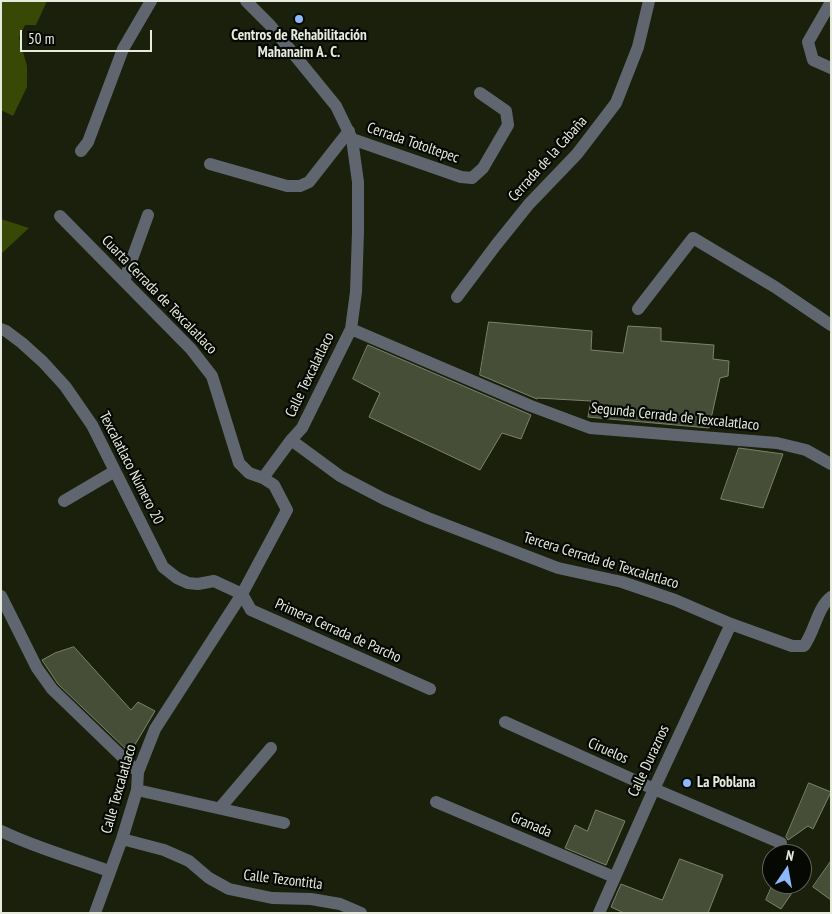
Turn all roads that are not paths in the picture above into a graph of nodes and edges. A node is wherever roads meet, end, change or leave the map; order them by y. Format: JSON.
{"nodes":[{"id":1,"x":151,"y":1,"type":"edge"},
{"id":2,"x":246,"y":1,"type":"edge"},
{"id":3,"x":649,"y":1,"type":"edge"},
{"id":4,"x":831,"y":2,"type":"edge"},
{"id":5,"x":831,"y":68,"type":"edge"},
{"id":6,"x":480,"y":93,"type":"dead end"},
{"id":7,"x":350,"y":135,"type":"junction"},
{"id":8,"x":81,"y":151,"type":"dead end"},
{"id":9,"x":210,"y":164,"type":"dead end"},
{"id":10,"x":148,"y":215,"type":"dead end"},
{"id":11,"x":60,"y":216,"type":"dead end"},
{"id":12,"x":124,"y":281,"type":"junction"},
{"id":13,"x":457,"y":297,"type":"dead end"},
{"id":14,"x":638,"y":308,"type":"dead end"},
{"id":15,"x":831,"y":324,"type":"edge"},
{"id":16,"x":351,"y":329,"type":"junction"},
{"id":17,"x":1,"y":330,"type":"edge"},
{"id":18,"x":291,"y":440,"type":"junction"},
{"id":19,"x":831,"y":464,"type":"edge"},
{"id":20,"x":115,"y":471,"type":"junction"},
{"id":21,"x":263,"y":478,"type":"junction"},
{"id":22,"x":64,"y":501,"type":"dead end"},
{"id":23,"x":242,"y":594,"type":"junction"},
{"id":24,"x":1,"y":596,"type":"edge"},
{"id":25,"x":831,"y":597,"type":"edge"},
{"id":26,"x":731,"y":624,"type":"junction"},
{"id":27,"x":430,"y":689,"type":"dead end"},
{"id":28,"x":506,"y":722,"type":"dead end"},
{"id":29,"x":272,"y":748,"type":"dead end"},
{"id":30,"x":138,"y":772,"type":"junction"},
{"id":31,"x":654,"y":789,"type":"junction"},
{"id":32,"x":137,"y":790,"type":"junction"},
{"id":33,"x":436,"y":802,"type":"dead end"},
{"id":34,"x":220,"y":808,"type":"junction"},
{"id":35,"x":284,"y":823,"type":"dead end"},
{"id":36,"x":1,"y":832,"type":"edge"},
{"id":37,"x":122,"y":839,"type":"junction"},
{"id":38,"x":781,"y":843,"type":"dead end"},
{"id":39,"x":109,"y":871,"type":"junction"},
{"id":40,"x":614,"y":877,"type":"junction"},
{"id":41,"x":95,"y":913,"type":"edge"},
{"id":42,"x":361,"y":913,"type":"edge"},
{"id":43,"x":599,"y":913,"type":"edge"}],
"edges":[{"from":1,"to":8,"type":"street"},
{"from":2,"to":7,"type":"street","name":"Calle Texcalatlaco"},
{"from":3,"to":13,"type":"street","name":"Cerrada de la Cabaña"},
{"from":4,"to":5,"type":"street"},
{"from":6,"to":7,"type":"street","name":"Cerrada Totoltepec"},
{"from":7,"to":9,"type":"street"},
{"from":7,"to":16,"type":"street","name":"Calle Texcalatlaco"},
{"from":10,"to":12,"type":"street"},
{"from":11,"to":12,"type":"street","name":"Cuarta Cerrada de Texcalatlaco"},
{"from":12,"to":21,"type":"street","name":"Cuarta Cerrada de Texcalatlaco"},
{"from":14,"to":15,"type":"street"},
{"from":16,"to":18,"type":"street","name":"Calle Texcalatlaco"},
{"from":16,"to":19,"type":"street","name":"Segunda Cerrada de Texcalatlaco"},
{"from":17,"to":20,"type":"street","name":"Texcalatlaco Número 20"},
{"from":18,"to":21,"type":"street","name":"Calle Texcalatlaco"},
{"from":18,"to":26,"type":"street","name":"Tercera Cerrada de Texcalatlaco"},
{"from":20,"to":22,"type":"street"},
{"from":20,"to":23,"type":"street","name":"Texcalatlaco Número 20"},
{"from":21,"to":23,"type":"street","name":"Calle Texcalatlaco"},
{"from":23,"to":27,"type":"street","name":"Primera Cerrada de Parcho"},
{"from":23,"to":30,"type":"street","name":"Calle Texcalatlaco"},
{"from":24,"to":30,"type":"street"},
{"from":25,"to":26,"type":"street","name":"Tercera Cerrada de Texcalatlaco"},
{"from":26,"to":31,"type":"street","name":"Calle Duraznos"},
{"from":28,"to":31,"type":"street","name":"Ciruelos"},
{"from":29,"to":34,"type":"street"},
{"from":30,"to":32,"type":"street","name":"Calle Texcalatlaco"},
{"from":31,"to":38,"type":"street","name":"Ciruelos"},
{"from":31,"to":40,"type":"street","name":"Calle Duraznos"},
{"from":32,"to":34,"type":"street"},
{"from":32,"to":37,"type":"street","name":"Calle Texcalatlaco"},
{"from":33,"to":40,"type":"street","name":"Granada"},
{"from":34,"to":35,"type":"street"},
{"from":36,"to":39,"type":"street"},
{"from":37,"to":39,"type":"street","name":"Calle Texcalatlaco"},
{"from":37,"to":42,"type":"street","name":"Calle Tezontitla"},
{"from":39,"to":41,"type":"street","name":"Calle Texcalatlaco"},
{"from":40,"to":43,"type":"street","name":"Calle Duraznos"}]}
